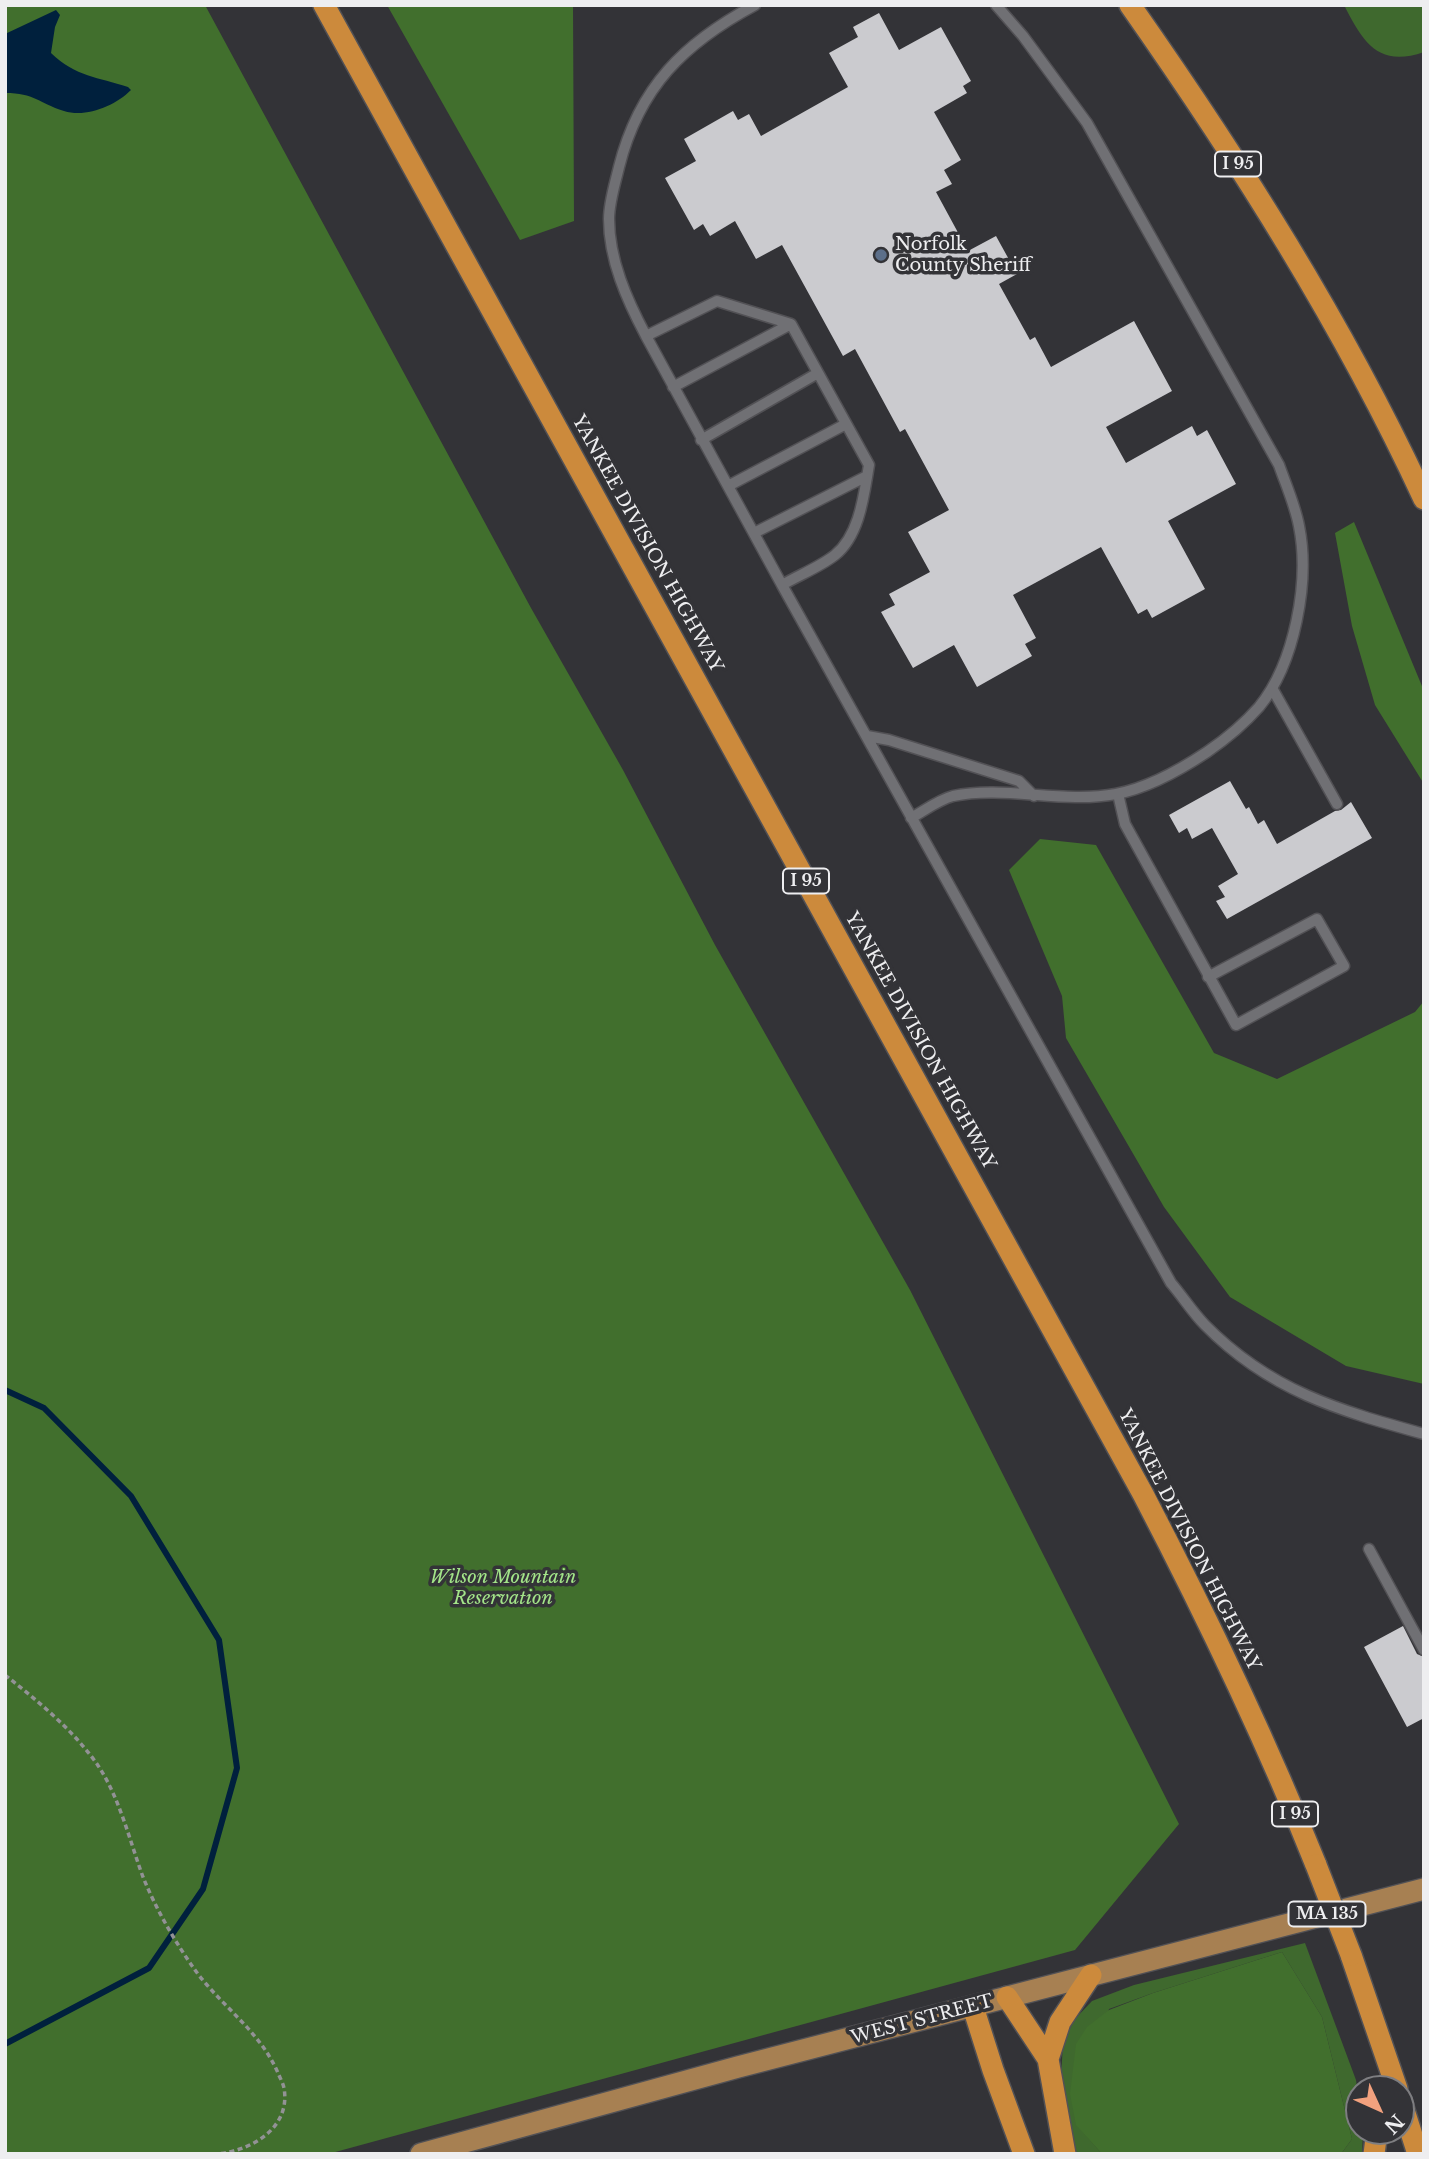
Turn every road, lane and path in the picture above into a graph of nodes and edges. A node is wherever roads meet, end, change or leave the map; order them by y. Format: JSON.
{"nodes":[{"id":1,"x":324,"y":5,"type":"edge"},
{"id":2,"x":755,"y":5,"type":"edge"},
{"id":3,"x":996,"y":5,"type":"edge"},
{"id":4,"x":1130,"y":5,"type":"edge"},
{"id":5,"x":791,"y":324,"type":"junction"},
{"id":6,"x":646,"y":336,"type":"junction"},
{"id":7,"x":818,"y":373,"type":"junction"},
{"id":8,"x":673,"y":387,"type":"junction"},
{"id":9,"x":846,"y":424,"type":"junction"},
{"id":10,"x":701,"y":440,"type":"junction"},
{"id":11,"x":867,"y":476,"type":"junction"},
{"id":12,"x":728,"y":486,"type":"junction"},
{"id":13,"x":1424,"y":499,"type":"edge"},
{"id":14,"x":754,"y":533,"type":"junction"},
{"id":15,"x":782,"y":585,"type":"junction"},
{"id":16,"x":1272,"y":688,"type":"junction"},
{"id":17,"x":867,"y":736,"type":"junction"},
{"id":18,"x":1118,"y":794,"type":"junction"},
{"id":19,"x":1034,"y":796,"type":"junction"},
{"id":20,"x":1337,"y":804,"type":"dead end"},
{"id":21,"x":911,"y":818,"type":"junction"},
{"id":22,"x":1208,"y":977,"type":"junction"},
{"id":23,"x":1424,"y":1434,"type":"edge"},
{"id":24,"x":1369,"y":1549,"type":"dead end"},
{"id":25,"x":1424,"y":1650,"type":"edge"},
{"id":26,"x":5,"y":1675,"type":"edge"},
{"id":27,"x":1424,"y":1889,"type":"edge"},
{"id":28,"x":1091,"y":1975,"type":"junction"},
{"id":29,"x":1007,"y":1997,"type":"junction"},
{"id":30,"x":973,"y":2007,"type":"junction"},
{"id":31,"x":1386,"y":2053,"type":"junction"},
{"id":32,"x":1048,"y":2059,"type":"junction"},
{"id":33,"x":1384,"y":2075,"type":"edge"},
{"id":34,"x":1393,"y":2075,"type":"edge"},
{"id":35,"x":151,"y":2154,"type":"edge"},
{"id":36,"x":184,"y":2154,"type":"edge"},
{"id":37,"x":218,"y":2154,"type":"edge"},
{"id":38,"x":421,"y":2154,"type":"edge"},
{"id":39,"x":1024,"y":2154,"type":"edge"},
{"id":40,"x":1065,"y":2154,"type":"edge"}],
"edges":[{"from":1,"to":31,"type":"highway","name":"YANKEE DIVISION HIGHWAY","number":"I 95","bridge":true},
{"from":2,"to":6,"type":"lane"},
{"from":3,"to":16,"type":"lane"},
{"from":4,"to":13,"type":"highway","number":"I 95"},
{"from":5,"to":6,"type":"lane"},
{"from":5,"to":7,"type":"lane"},
{"from":5,"to":8,"type":"lane"},
{"from":6,"to":8,"type":"lane"},
{"from":7,"to":9,"type":"lane"},
{"from":7,"to":10,"type":"lane"},
{"from":8,"to":10,"type":"lane"},
{"from":9,"to":11,"type":"lane"},
{"from":9,"to":12,"type":"lane"},
{"from":10,"to":12,"type":"lane"},
{"from":11,"to":14,"type":"lane"},
{"from":11,"to":15,"type":"lane"},
{"from":12,"to":14,"type":"lane"},
{"from":14,"to":15,"type":"lane"},
{"from":15,"to":17,"type":"lane"},
{"from":16,"to":18,"type":"lane"},
{"from":16,"to":20,"type":"lane"},
{"from":17,"to":19,"type":"lane"},
{"from":17,"to":21,"type":"lane"},
{"from":18,"to":19,"type":"lane"},
{"from":18,"to":22,"type":"lane"},
{"from":19,"to":21,"type":"lane"},
{"from":21,"to":23,"type":"lane"},
{"from":22,"to":22,"type":"lane"},
{"from":24,"to":25,"type":"lane"},
{"from":26,"to":37,"type":"path"},
{"from":27,"to":28,"type":"main road","name":"WEST STREET","number":"MA 135"},
{"from":28,"to":29,"type":"main road","name":"WEST STREET","number":"MA 135"},
{"from":28,"to":32,"type":"highway"},
{"from":29,"to":30,"type":"main road","name":"WEST STREET","number":"MA 135"},
{"from":29,"to":32,"type":"highway"},
{"from":30,"to":38,"type":"main road","name":"WEST STREET"},
{"from":30,"to":39,"type":"highway"},
{"from":31,"to":33,"type":"highway"},
{"from":31,"to":34,"type":"highway","name":"YANKEE DIVISION HIGHWAY","number":"I 95"},
{"from":32,"to":40,"type":"highway"},
{"from":35,"to":36,"type":"path"}]}
